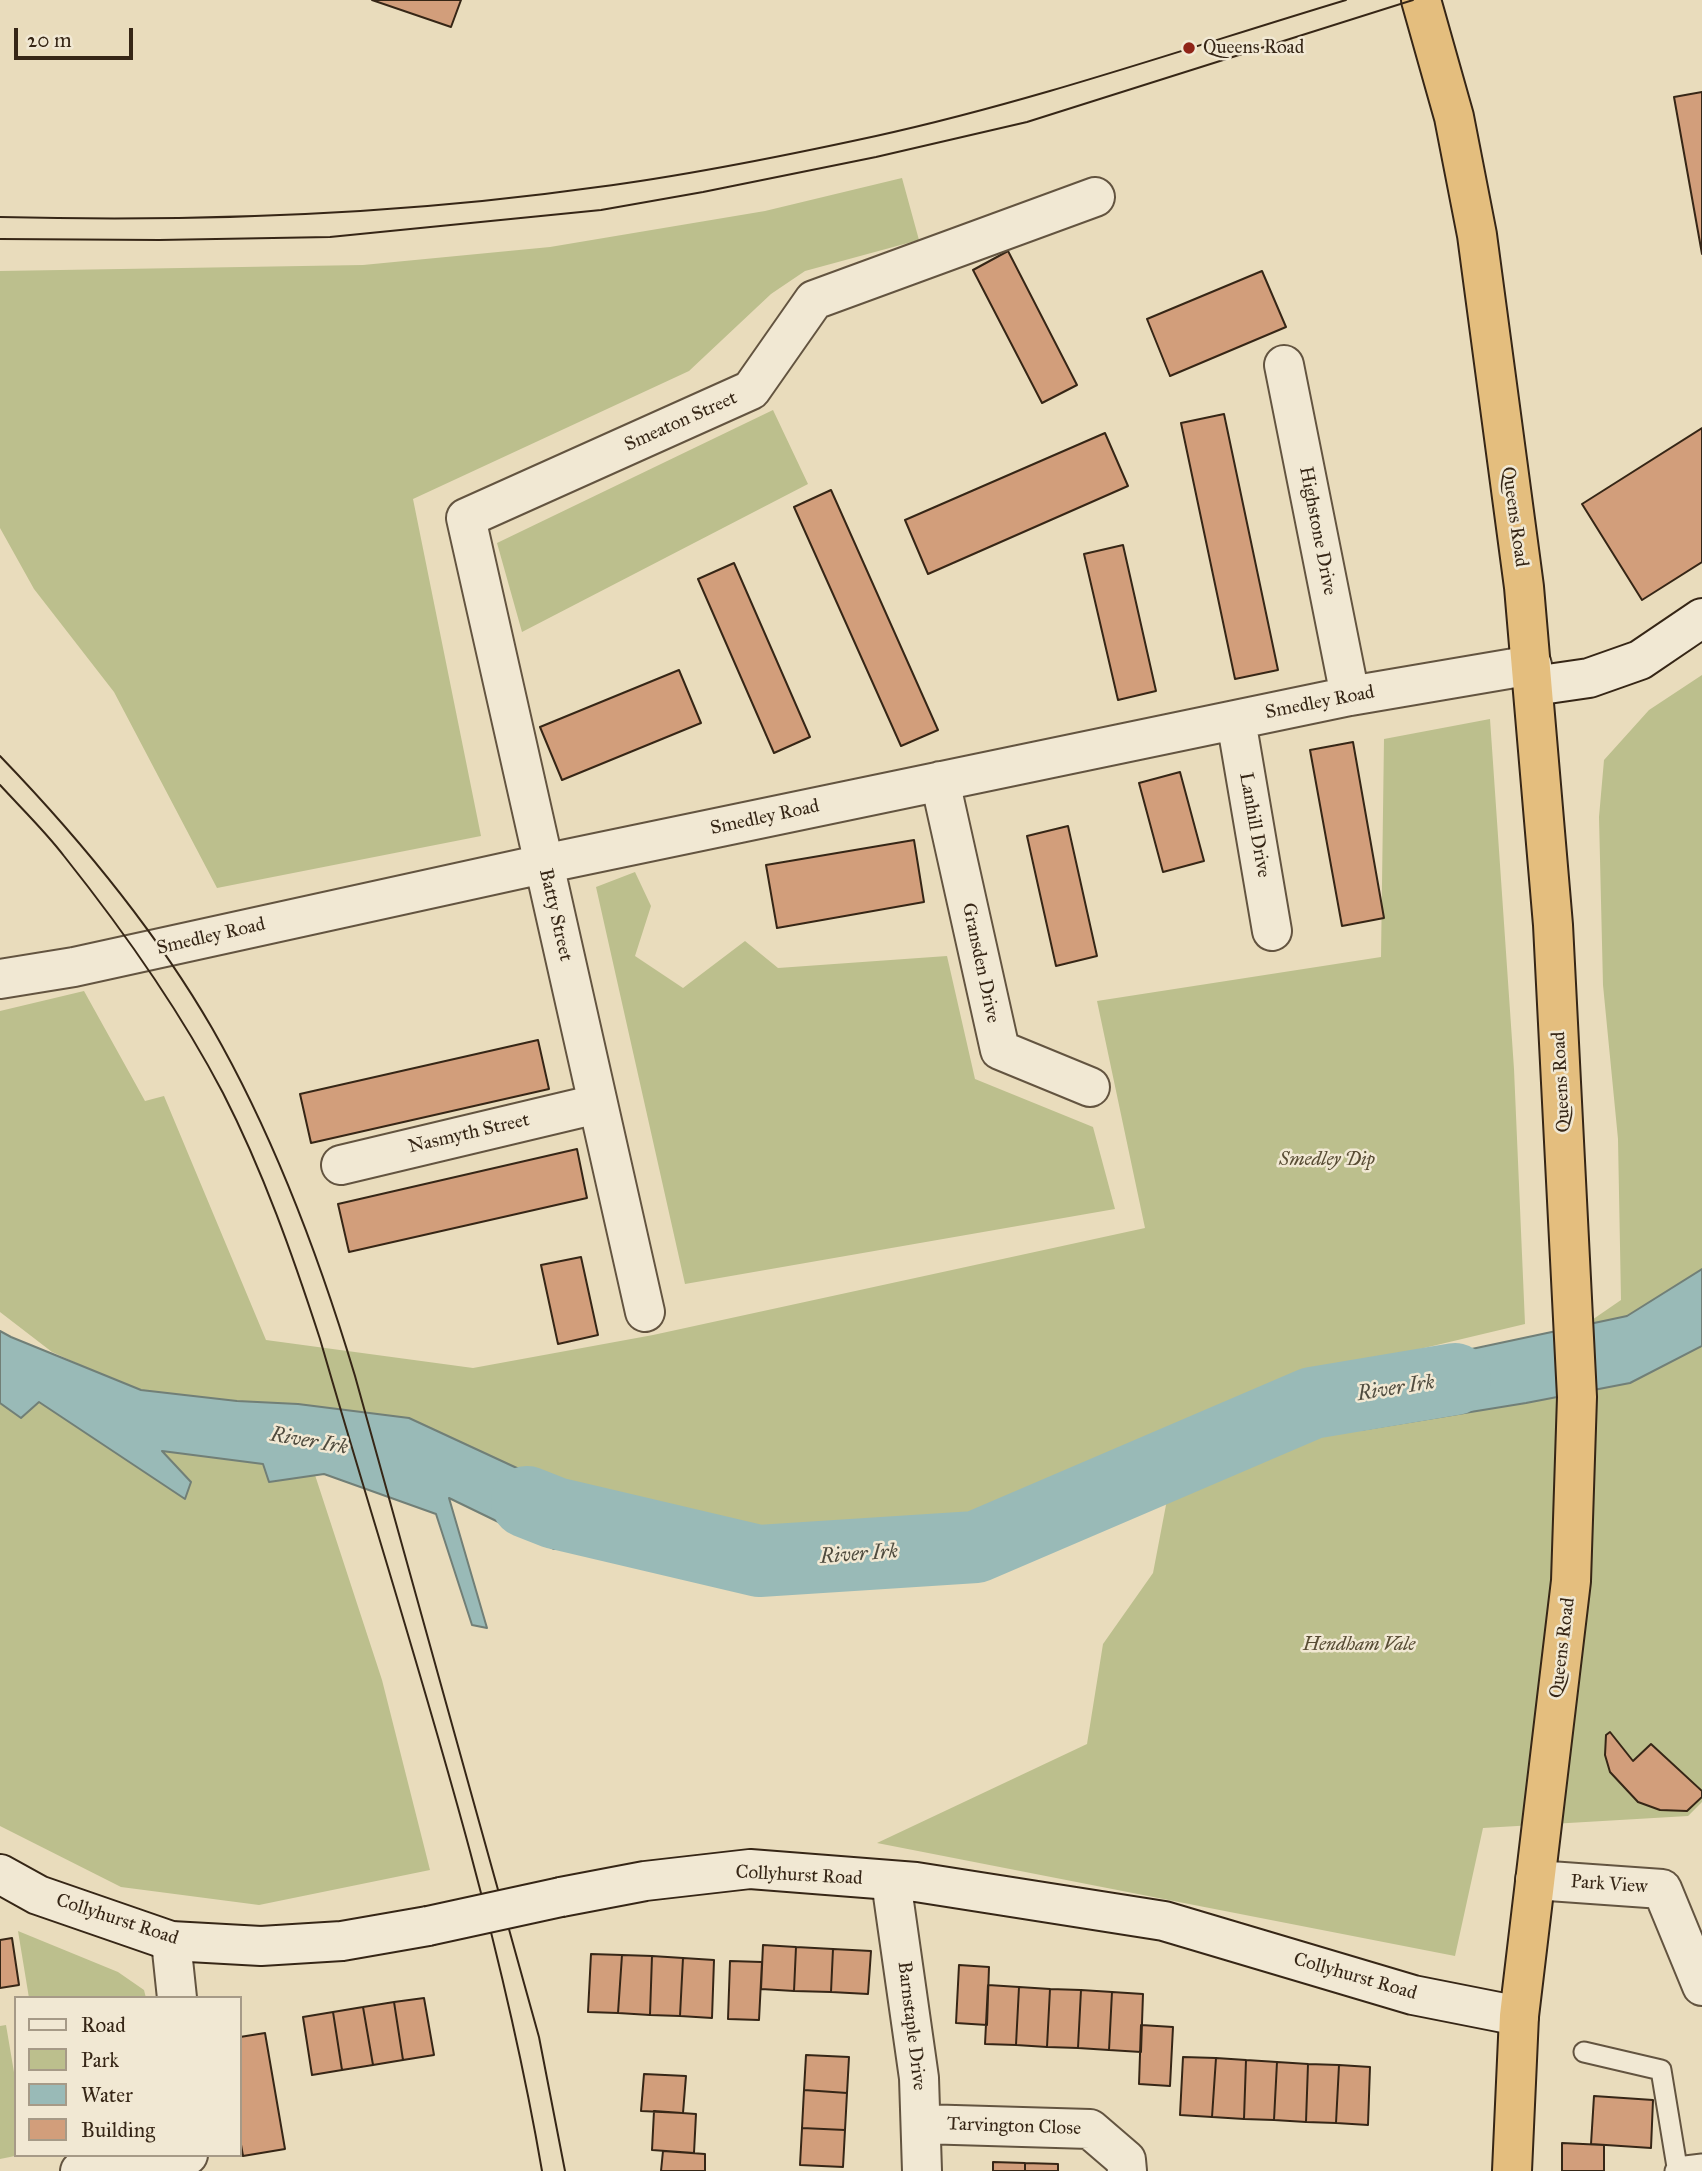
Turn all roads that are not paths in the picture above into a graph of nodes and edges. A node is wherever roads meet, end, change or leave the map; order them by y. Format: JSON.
{"nodes":[{"id":1,"x":1421,"y":0,"type":"edge"},
{"id":2,"x":1095,"y":197,"type":"dead end"},
{"id":3,"x":1284,"y":365,"type":"dead end"},
{"id":4,"x":466,"y":518,"type":"joint"},
{"id":5,"x":1702,"y":618,"type":"edge"},
{"id":6,"x":1533,"y":676,"type":"junction"},
{"id":7,"x":1350,"y":696,"type":"junction"},
{"id":8,"x":1236,"y":720,"type":"junction"},
{"id":9,"x":940,"y":781,"type":"junction"},
{"id":10,"x":543,"y":864,"type":"junction"},
{"id":11,"x":1272,"y":931,"type":"dead end"},
{"id":12,"x":0,"y":979,"type":"edge"},
{"id":13,"x":1090,"y":1087,"type":"dead end"},
{"id":14,"x":597,"y":1104,"type":"junction"},
{"id":15,"x":341,"y":1165,"type":"dead end"},
{"id":16,"x":645,"y":1312,"type":"dead end"},
{"id":17,"x":0,"y":1874,"type":"edge"},
{"id":18,"x":1535,"y":1880,"type":"junction"},
{"id":19,"x":891,"y":1881,"type":"junction"},
{"id":20,"x":171,"y":1941,"type":"junction"},
{"id":21,"x":1702,"y":1986,"type":"edge"},
{"id":22,"x":177,"y":1996,"type":"edge"},
{"id":23,"x":1519,"y":2016,"type":"junction"},
{"id":24,"x":1584,"y":2052,"type":"dead end"},
{"id":25,"x":921,"y":2124,"type":"junction"},
{"id":26,"x":174,"y":2157,"type":"edge"},
{"id":27,"x":1702,"y":2164,"type":"edge"},
{"id":28,"x":1676,"y":2169,"type":"edge"},
{"id":29,"x":80,"y":2171,"type":"edge"},
{"id":30,"x":922,"y":2171,"type":"edge"},
{"id":31,"x":1127,"y":2171,"type":"edge"},
{"id":32,"x":1512,"y":2171,"type":"edge"}],
"edges":[{"from":1,"to":6,"type":"highway","name":"Queens Road"},
{"from":2,"to":4,"type":"street","name":"Smeaton Street"},
{"from":3,"to":7,"type":"street","name":"Highstone Drive"},
{"from":4,"to":10,"type":"street","name":"Batty Street"},
{"from":5,"to":6,"type":"street","name":"Smedley Road"},
{"from":6,"to":7,"type":"street","name":"Smedley Road"},
{"from":6,"to":18,"type":"highway","name":"Queens Road"},
{"from":7,"to":8,"type":"street","name":"Smedley Road"},
{"from":8,"to":9,"type":"street","name":"Smedley Road"},
{"from":8,"to":11,"type":"street","name":"Lanhill Drive"},
{"from":9,"to":10,"type":"street","name":"Smedley Road"},
{"from":9,"to":13,"type":"street","name":"Gransden Drive"},
{"from":10,"to":12,"type":"street","name":"Smedley Road"},
{"from":10,"to":14,"type":"street","name":"Batty Street"},
{"from":14,"to":15,"type":"street","name":"Nasmyth Street"},
{"from":14,"to":16,"type":"street","name":"Batty Street"},
{"from":17,"to":20,"type":"street","name":"Collyhurst Road"},
{"from":18,"to":21,"type":"street","name":"Park View"},
{"from":18,"to":23,"type":"highway","name":"Queens Road"},
{"from":19,"to":20,"type":"street","name":"Collyhurst Road","bridge":true},
{"from":19,"to":23,"type":"street","name":"Collyhurst Road"},
{"from":19,"to":25,"type":"street","name":"Barnstaple Drive"},
{"from":20,"to":22,"type":"street"},
{"from":23,"to":32,"type":"highway","name":"Queens Road"},
{"from":24,"to":28,"type":"lane"},
{"from":25,"to":30,"type":"street","name":"Barnstaple Drive"},
{"from":25,"to":31,"type":"street","name":"Tarvington Close"},
{"from":26,"to":29,"type":"street"},
{"from":27,"to":28,"type":"lane"}]}
